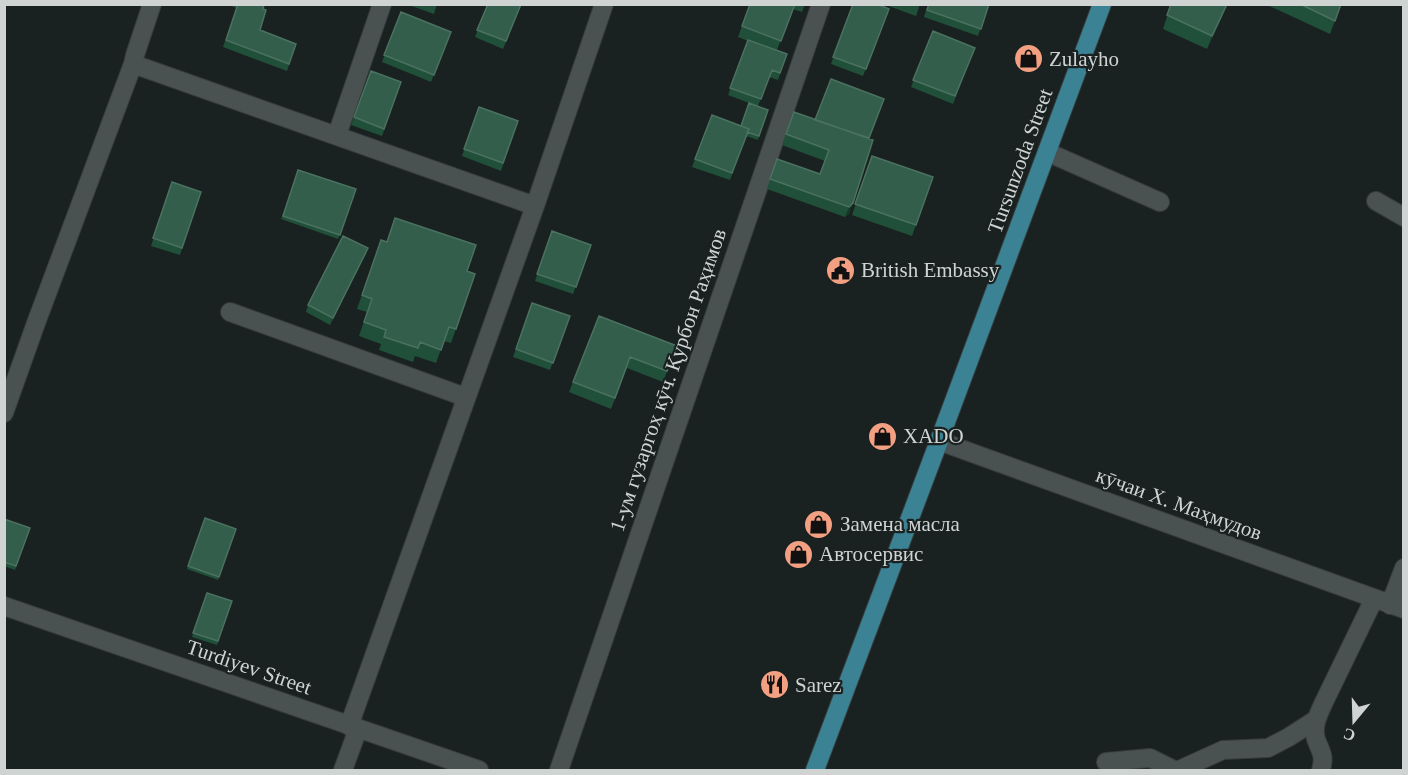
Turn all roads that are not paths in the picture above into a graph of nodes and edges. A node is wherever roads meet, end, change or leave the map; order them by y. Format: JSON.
{"nodes":[{"id":1,"x":152,"y":4,"type":"edge"},
{"id":2,"x":382,"y":4,"type":"edge"},
{"id":3,"x":604,"y":4,"type":"edge"},
{"id":4,"x":820,"y":4,"type":"edge"},
{"id":5,"x":1102,"y":4,"type":"edge"},
{"id":6,"x":133,"y":64,"type":"junction"},
{"id":7,"x":337,"y":135,"type":"junction"},
{"id":8,"x":1047,"y":152,"type":"junction"},
{"id":9,"x":1376,"y":201,"type":"dead end"},
{"id":10,"x":1161,"y":202,"type":"dead end"},
{"id":11,"x":535,"y":206,"type":"junction"},
{"id":12,"x":1404,"y":217,"type":"edge"},
{"id":13,"x":230,"y":312,"type":"dead end"},
{"id":14,"x":465,"y":398,"type":"junction"},
{"id":15,"x":4,"y":413,"type":"edge"},
{"id":16,"x":939,"y":441,"type":"junction"},
{"id":17,"x":1404,"y":568,"type":"edge"},
{"id":18,"x":1389,"y":604,"type":"edge"},
{"id":19,"x":4,"y":606,"type":"edge"},
{"id":20,"x":1317,"y":719,"type":"junction"},
{"id":21,"x":353,"y":728,"type":"junction"},
{"id":22,"x":1106,"y":762,"type":"dead end"},
{"id":23,"x":343,"y":771,"type":"edge"},
{"id":24,"x":479,"y":771,"type":"edge"},
{"id":25,"x":559,"y":771,"type":"edge"},
{"id":26,"x":815,"y":771,"type":"edge"},
{"id":27,"x":1174,"y":771,"type":"edge"},
{"id":28,"x":1179,"y":771,"type":"edge"},
{"id":29,"x":1321,"y":771,"type":"edge"}],
"edges":[{"from":1,"to":6,"type":"street"},
{"from":2,"to":7,"type":"street"},
{"from":3,"to":11,"type":"street"},
{"from":4,"to":25,"type":"street","name":"1-ум гузаргоҳ кӯч. Қурбон Раҳимов"},
{"from":5,"to":8,"type":"main road","name":"Tursunzoda Street"},
{"from":6,"to":7,"type":"street"},
{"from":6,"to":15,"type":"street"},
{"from":7,"to":11,"type":"street"},
{"from":8,"to":10,"type":"street"},
{"from":8,"to":16,"type":"main road","name":"Tursunzoda Street"},
{"from":9,"to":12,"type":"street"},
{"from":11,"to":14,"type":"street"},
{"from":13,"to":14,"type":"street"},
{"from":14,"to":21,"type":"street"},
{"from":16,"to":18,"type":"street","name":"кӯчаи Х. Маҳмудов"},
{"from":16,"to":26,"type":"main road","name":"Tursunzoda Street"},
{"from":17,"to":18,"type":"street"},
{"from":18,"to":20,"type":"street"},
{"from":19,"to":21,"type":"street","name":"Turdiyev Street"},
{"from":20,"to":28,"type":"street"},
{"from":20,"to":29,"type":"street"},
{"from":21,"to":23,"type":"street"},
{"from":21,"to":24,"type":"street","name":"Turdiyev Street"},
{"from":22,"to":27,"type":"street"}]}
